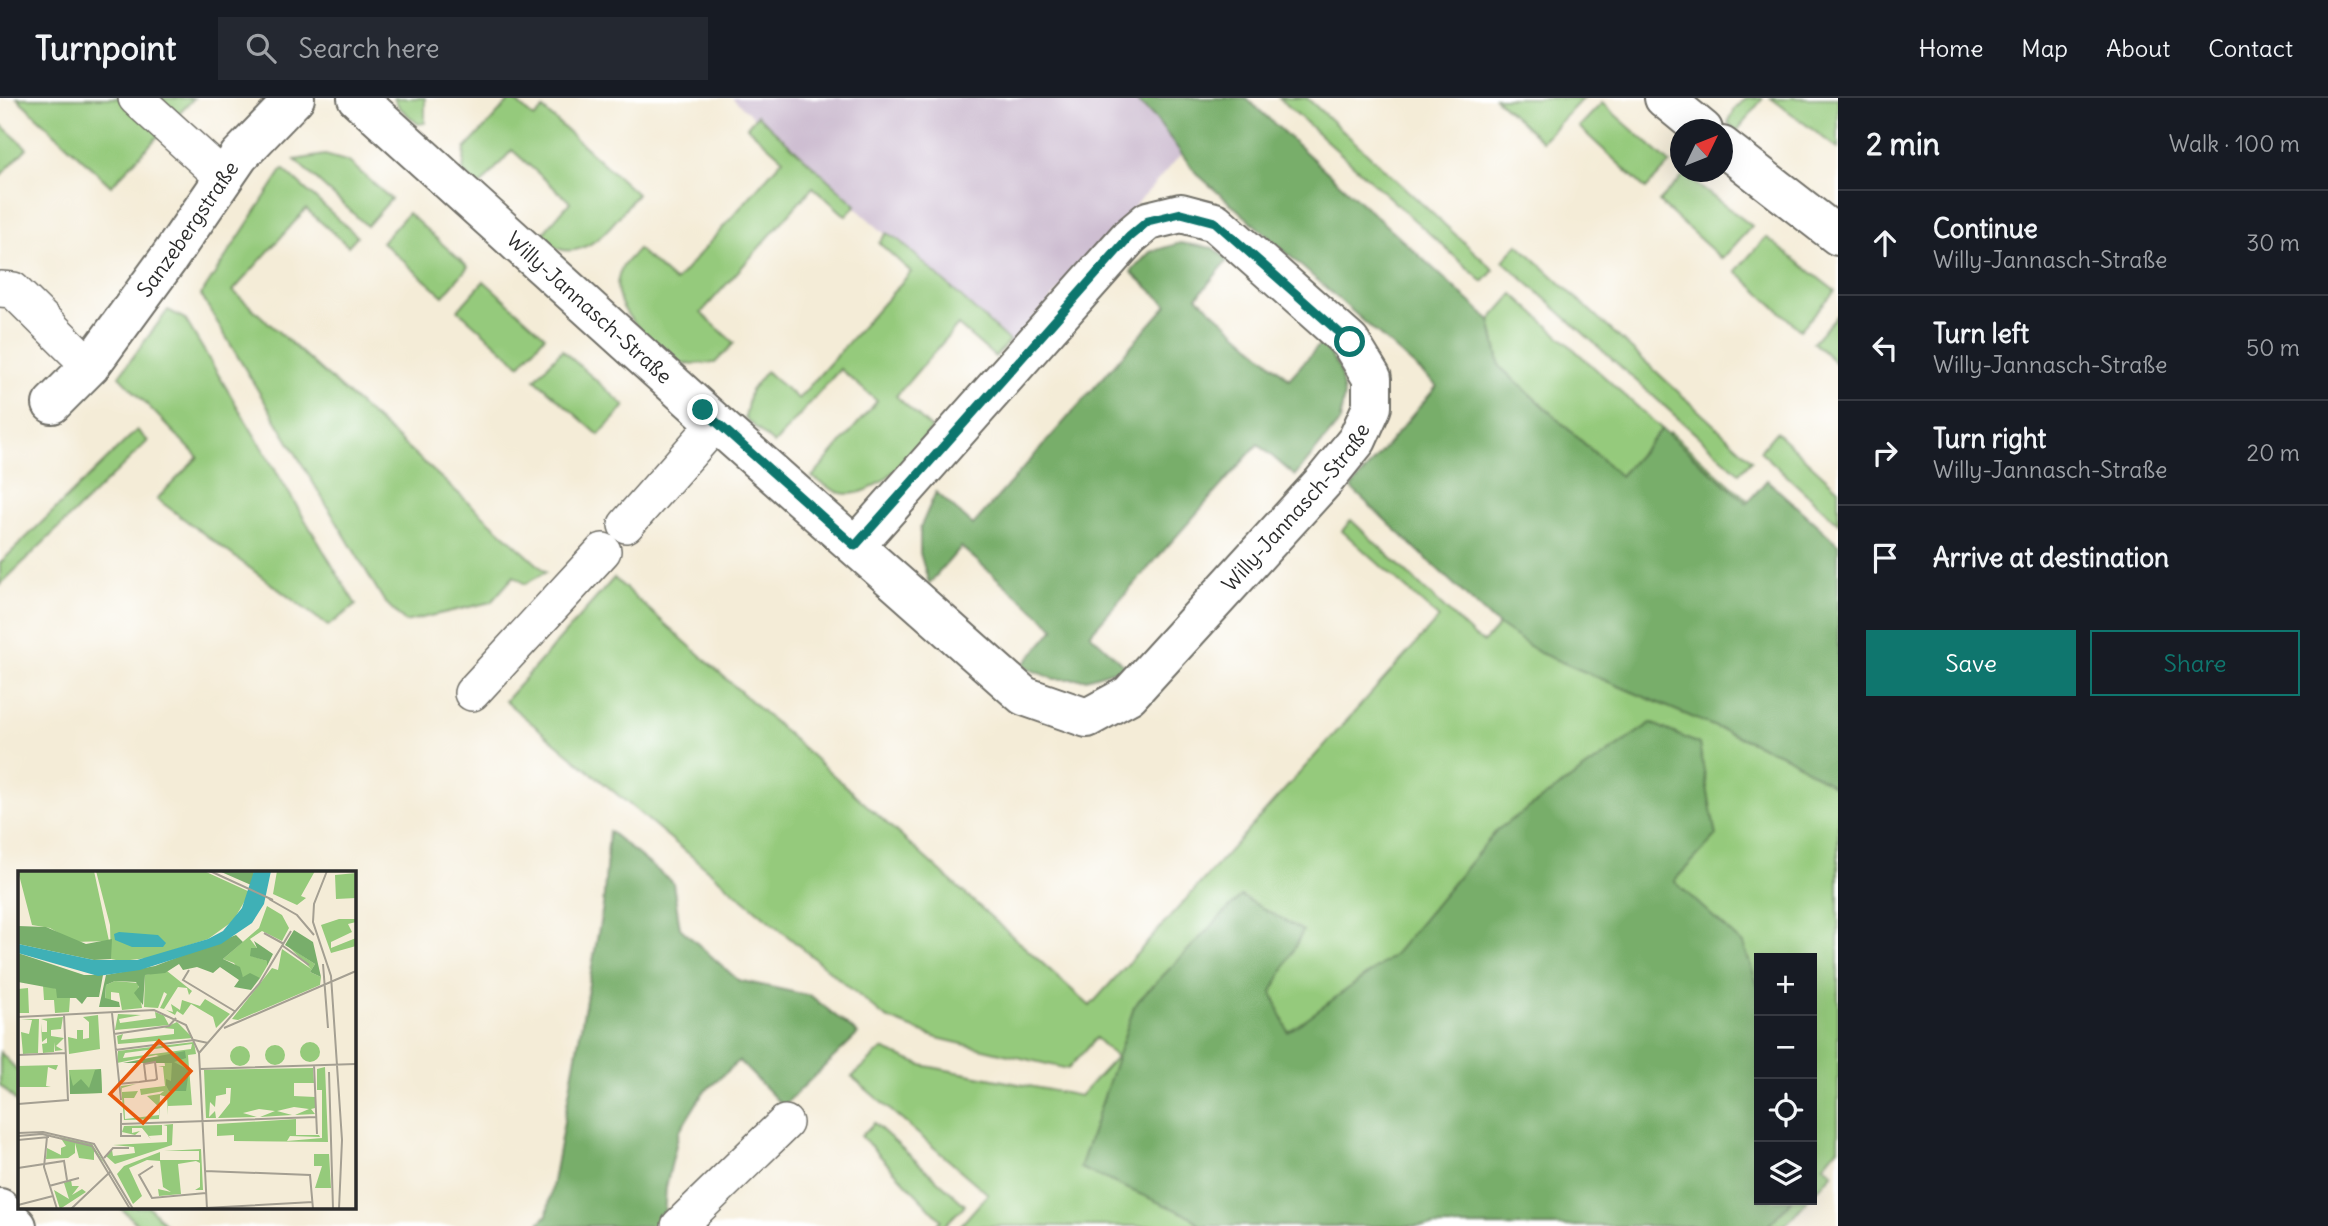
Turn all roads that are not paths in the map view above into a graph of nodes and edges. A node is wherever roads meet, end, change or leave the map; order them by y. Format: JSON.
{"nodes":[{"id":1,"x":136,"y":98,"type":"edge"},
{"id":2,"x":295,"y":98,"type":"edge"},
{"id":3,"x":357,"y":98,"type":"edge"},
{"id":4,"x":1664,"y":98,"type":"edge"},
{"id":5,"x":1690,"y":119,"type":"edge"},
{"id":6,"x":1733,"y":154,"type":"edge"},
{"id":7,"x":224,"y":178,"type":"junction"},
{"id":8,"x":1838,"y":236,"type":"edge"},
{"id":9,"x":0,"y":289,"type":"edge"},
{"id":10,"x":90,"y":366,"type":"junction"},
{"id":11,"x":52,"y":404,"type":"dead end"},
{"id":12,"x":716,"y":423,"type":"junction"},
{"id":13,"x":626,"y":525,"type":"dead end"},
{"id":14,"x":855,"y":546,"type":"junction"},
{"id":15,"x":603,"y":551,"type":"dead end"},
{"id":16,"x":472,"y":693,"type":"dead end"},
{"id":17,"x":785,"y":1124,"type":"dead end"},
{"id":18,"x":0,"y":1209,"type":"edge"},
{"id":19,"x":17,"y":1226,"type":"edge"},
{"id":20,"x":679,"y":1226,"type":"edge"}],
"edges":[{"from":1,"to":7,"type":"lane"},
{"from":2,"to":7,"type":"street","name":"Sanzebergstraße"},
{"from":3,"to":12,"type":"street","name":"Willy-Jannasch-Straße"},
{"from":4,"to":5,"type":"street"},
{"from":6,"to":8,"type":"street"},
{"from":7,"to":10,"type":"street","name":"Sanzebergstraße"},
{"from":9,"to":10,"type":"lane"},
{"from":10,"to":11,"type":"street","name":"Sanzebergstraße"},
{"from":12,"to":13,"type":"lane"},
{"from":12,"to":14,"type":"street","name":"Willy-Jannasch-Straße"},
{"from":14,"to":14,"type":"street","name":"Willy-Jannasch-Straße"},
{"from":15,"to":16,"type":"lane"},
{"from":17,"to":20,"type":"lane"},
{"from":18,"to":19,"type":"street"}]}
